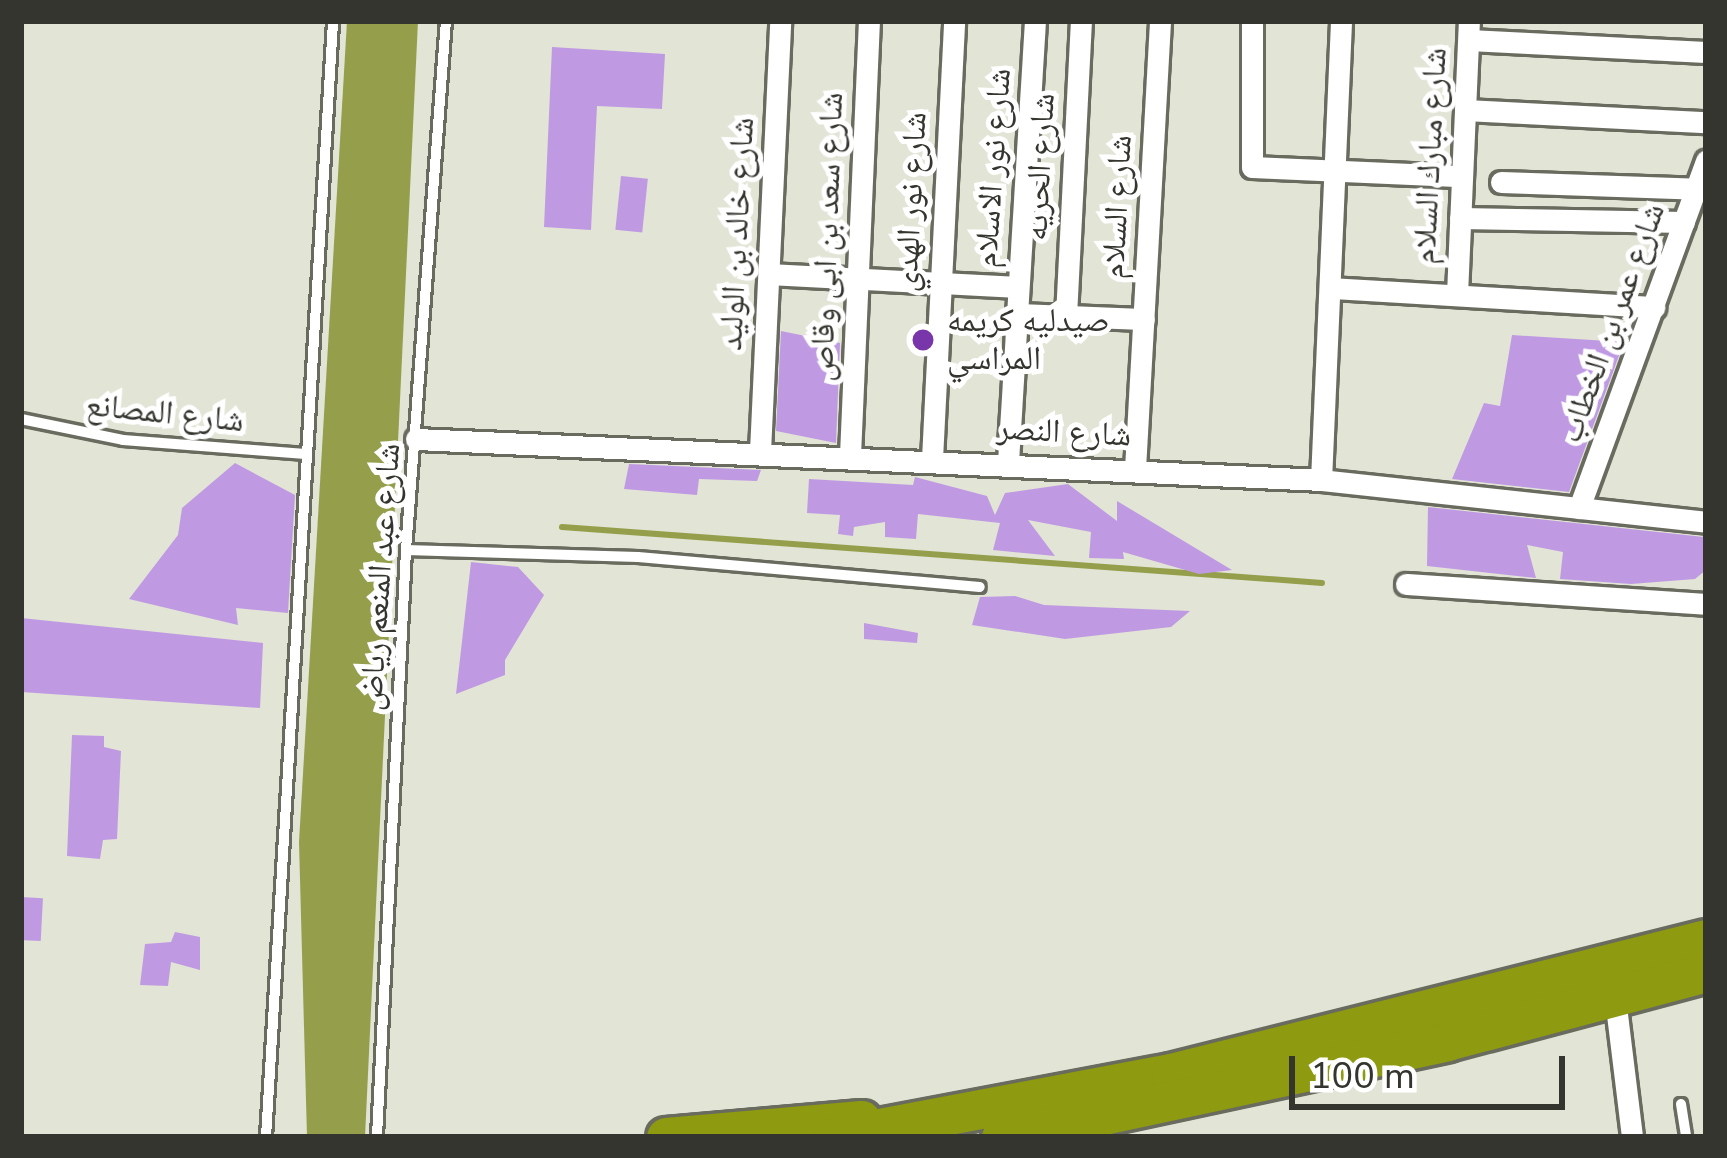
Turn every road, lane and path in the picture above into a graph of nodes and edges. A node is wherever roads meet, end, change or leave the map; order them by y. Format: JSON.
{"nodes":[{"id":1,"x":333,"y":21,"type":"edge"},
{"id":2,"x":446,"y":21,"type":"edge"},
{"id":3,"x":781,"y":21,"type":"edge"},
{"id":4,"x":869,"y":21,"type":"edge"},
{"id":5,"x":954,"y":21,"type":"edge"},
{"id":6,"x":1035,"y":21,"type":"edge"},
{"id":7,"x":1081,"y":21,"type":"edge"},
{"id":8,"x":1160,"y":21,"type":"edge"},
{"id":9,"x":1252,"y":21,"type":"edge"},
{"id":10,"x":1341,"y":21,"type":"edge"},
{"id":11,"x":1469,"y":30,"type":"edge"},
{"id":12,"x":1706,"y":52,"type":"edge"},
{"id":13,"x":1465,"y":110,"type":"junction"},
{"id":14,"x":1706,"y":122,"type":"edge"},
{"id":15,"x":1706,"y":161,"type":"edge"},
{"id":16,"x":1336,"y":173,"type":"junction"},
{"id":17,"x":1462,"y":176,"type":"junction"},
{"id":18,"x":1502,"y":182,"type":"dead end"},
{"id":19,"x":1697,"y":189,"type":"junction"},
{"id":20,"x":1460,"y":218,"type":"junction"},
{"id":21,"x":1684,"y":221,"type":"junction"},
{"id":22,"x":769,"y":274,"type":"junction"},
{"id":23,"x":858,"y":279,"type":"junction"},
{"id":24,"x":940,"y":283,"type":"junction"},
{"id":25,"x":1018,"y":287,"type":"junction"},
{"id":26,"x":1331,"y":288,"type":"junction"},
{"id":27,"x":1456,"y":294,"type":"junction"},
{"id":28,"x":1654,"y":308,"type":"junction"},
{"id":29,"x":1017,"y":314,"type":"junction"},
{"id":30,"x":1066,"y":316,"type":"junction"},
{"id":31,"x":1144,"y":319,"type":"junction"},
{"id":32,"x":21,"y":419,"type":"edge"},
{"id":33,"x":416,"y":439,"type":"junction"},
{"id":34,"x":760,"y":451,"type":"junction"},
{"id":35,"x":305,"y":454,"type":"junction"},
{"id":36,"x":850,"y":455,"type":"junction"},
{"id":37,"x":932,"y":459,"type":"junction"},
{"id":38,"x":1008,"y":462,"type":"junction"},
{"id":39,"x":1135,"y":469,"type":"junction"},
{"id":40,"x":1321,"y":480,"type":"junction"},
{"id":41,"x":1579,"y":508,"type":"junction"},
{"id":42,"x":1706,"y":522,"type":"edge"},
{"id":43,"x":406,"y":550,"type":"junction"},
{"id":44,"x":1406,"y":584,"type":"dead end"},
{"id":45,"x":980,"y":587,"type":"dead end"},
{"id":46,"x":1706,"y":604,"type":"edge"},
{"id":47,"x":1706,"y":939,"type":"edge"},
{"id":48,"x":1706,"y":973,"type":"edge"},
{"id":49,"x":1615,"y":998,"type":"junction"},
{"id":50,"x":1682,"y":1104,"type":"dead end"},
{"id":51,"x":902,"y":1126,"type":"junction"},
{"id":52,"x":266,"y":1137,"type":"edge"},
{"id":53,"x":377,"y":1137,"type":"edge"},
{"id":54,"x":666,"y":1137,"type":"edge"},
{"id":55,"x":832,"y":1137,"type":"edge"},
{"id":56,"x":1001,"y":1137,"type":"edge"},
{"id":57,"x":1632,"y":1137,"type":"edge"},
{"id":58,"x":1686,"y":1137,"type":"edge"}],
"edges":[{"from":1,"to":35,"type":"lane"},
{"from":2,"to":33,"type":"lane","name":"شارع عبد المنعم رياض"},
{"from":3,"to":22,"type":"street","name":"شارع خالد بن الوليد"},
{"from":4,"to":23,"type":"street","name":"شارع سعد بن ابى وقاص"},
{"from":5,"to":24,"type":"street","name":"شارع نور الهدي"},
{"from":6,"to":25,"type":"street","name":"شارع نور الاسلام"},
{"from":7,"to":30,"type":"street","name":"شارع الحريه"},
{"from":8,"to":31,"type":"street","name":"شارع السلام"},
{"from":9,"to":16,"type":"street"},
{"from":10,"to":16,"type":"street"},
{"from":11,"to":12,"type":"street"},
{"from":11,"to":13,"type":"street","name":"شارع مبارك السلام"},
{"from":13,"to":14,"type":"street"},
{"from":13,"to":17,"type":"street","name":"شارع مبارك السلام"},
{"from":15,"to":19,"type":"street","name":"شارع عمر بن الخطاب"},
{"from":16,"to":17,"type":"street"},
{"from":16,"to":26,"type":"street"},
{"from":17,"to":20,"type":"street","name":"شارع مبارك السلام"},
{"from":18,"to":19,"type":"street"},
{"from":19,"to":21,"type":"street","name":"شارع عمر بن الخطاب"},
{"from":20,"to":21,"type":"street"},
{"from":20,"to":27,"type":"street","name":"شارع مبارك السلام"},
{"from":21,"to":28,"type":"street","name":"شارع عمر بن الخطاب"},
{"from":22,"to":23,"type":"street"},
{"from":22,"to":34,"type":"street","name":"شارع خالد بن الوليد"},
{"from":23,"to":24,"type":"street"},
{"from":23,"to":36,"type":"street","name":"شارع سعد بن ابى وقاص"},
{"from":24,"to":25,"type":"street"},
{"from":24,"to":37,"type":"street","name":"شارع نور الهدي"},
{"from":25,"to":29,"type":"street","name":"شارع نور الاسلام"},
{"from":26,"to":27,"type":"street"},
{"from":26,"to":40,"type":"street"},
{"from":27,"to":28,"type":"street"},
{"from":28,"to":41,"type":"street","name":"شارع عمر بن الخطاب"},
{"from":29,"to":30,"type":"street"},
{"from":29,"to":38,"type":"street","name":"شارع نور الاسلام"},
{"from":30,"to":31,"type":"street"},
{"from":31,"to":39,"type":"street","name":"شارع السلام"},
{"from":32,"to":35,"type":"lane","name":"شارع المصانع"},
{"from":33,"to":34,"type":"street","name":"شارع النصر"},
{"from":33,"to":43,"type":"lane","name":"شارع عبد المنعم رياض"},
{"from":34,"to":36,"type":"street","name":"شارع النصر"},
{"from":35,"to":52,"type":"lane"},
{"from":36,"to":37,"type":"street","name":"شارع النصر"},
{"from":37,"to":38,"type":"street","name":"شارع النصر"},
{"from":38,"to":39,"type":"street","name":"شارع النصر"},
{"from":39,"to":40,"type":"street","name":"شارع النصر"},
{"from":40,"to":41,"type":"street","name":"شارع النصر"},
{"from":41,"to":42,"type":"street","name":"شارع النصر"},
{"from":43,"to":45,"type":"lane"},
{"from":43,"to":53,"type":"lane","name":"شارع عبد المنعم رياض"},
{"from":44,"to":46,"type":"street"},
{"from":47,"to":51,"type":"highway"},
{"from":48,"to":49,"type":"highway"},
{"from":49,"to":56,"type":"highway"},
{"from":49,"to":57,"type":"street"},
{"from":50,"to":58,"type":"lane"},
{"from":51,"to":54,"type":"highway"},
{"from":51,"to":55,"type":"highway"}]}
